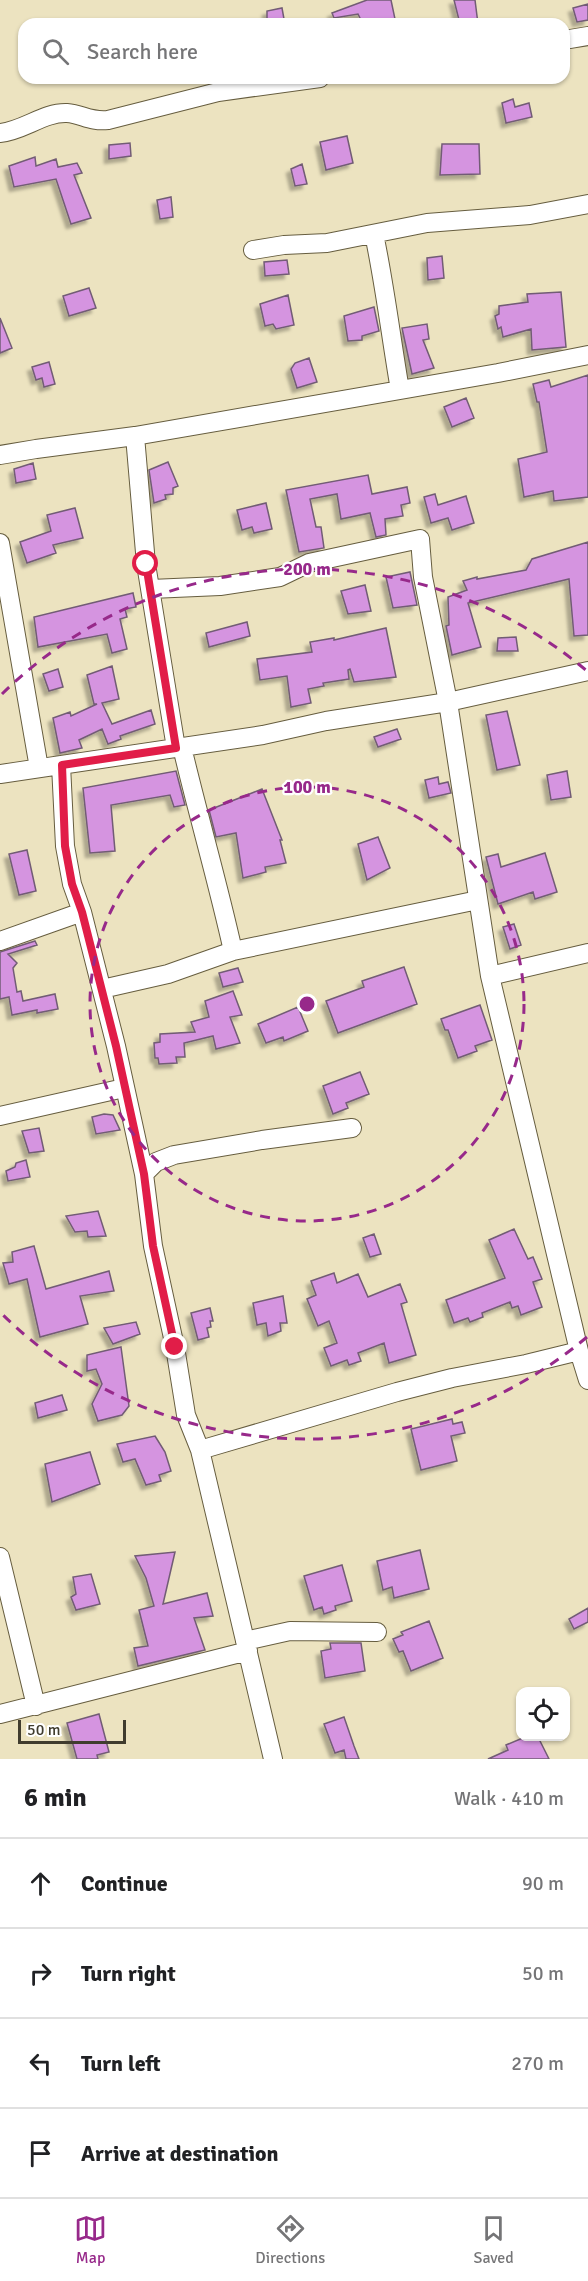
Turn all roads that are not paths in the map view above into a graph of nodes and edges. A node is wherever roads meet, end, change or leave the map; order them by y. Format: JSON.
{"nodes":[{"id":1,"x":588,"y":36,"type":"edge"},
{"id":2,"x":570,"y":39,"type":"edge"},
{"id":3,"x":276,"y":84,"type":"edge"},
{"id":4,"x":0,"y":133,"type":"edge"},
{"id":5,"x":588,"y":204,"type":"edge"},
{"id":6,"x":374,"y":234,"type":"junction"},
{"id":7,"x":253,"y":250,"type":"dead end"},
{"id":8,"x":588,"y":355,"type":"edge"},
{"id":9,"x":400,"y":390,"type":"junction"},
{"id":10,"x":135,"y":436,"type":"junction"},
{"id":11,"x":0,"y":455,"type":"edge"},
{"id":12,"x":0,"y":543,"type":"edge"},
{"id":13,"x":151,"y":589,"type":"junction"},
{"id":14,"x":588,"y":671,"type":"edge"},
{"id":15,"x":448,"y":702,"type":"junction"},
{"id":16,"x":179,"y":748,"type":"junction"},
{"id":17,"x":62,"y":765,"type":"junction"},
{"id":18,"x":39,"y":768,"type":"junction"},
{"id":19,"x":0,"y":774,"type":"edge"},
{"id":20,"x":478,"y":900,"type":"junction"},
{"id":21,"x":82,"y":912,"type":"junction"},
{"id":22,"x":0,"y":941,"type":"edge"},
{"id":23,"x":233,"y":951,"type":"junction"},
{"id":24,"x":588,"y":953,"type":"edge"},
{"id":25,"x":490,"y":976,"type":"junction"},
{"id":26,"x":102,"y":989,"type":"junction"},
{"id":27,"x":124,"y":1088,"type":"junction"},
{"id":28,"x":0,"y":1116,"type":"edge"},
{"id":29,"x":352,"y":1128,"type":"dead end"},
{"id":30,"x":144,"y":1174,"type":"junction"},
{"id":31,"x":579,"y":1351,"type":"junction"},
{"id":32,"x":588,"y":1380,"type":"edge"},
{"id":33,"x":200,"y":1450,"type":"junction"},
{"id":34,"x":0,"y":1557,"type":"edge"},
{"id":35,"x":377,"y":1632,"type":"dead end"},
{"id":36,"x":246,"y":1646,"type":"junction"},
{"id":37,"x":36,"y":1706,"type":"junction"},
{"id":38,"x":0,"y":1714,"type":"edge"},
{"id":39,"x":273,"y":1759,"type":"edge"}],
"edges":[{"from":1,"to":2,"type":"street"},
{"from":3,"to":4,"type":"street"},
{"from":5,"to":6,"type":"street"},
{"from":6,"to":7,"type":"street"},
{"from":6,"to":9,"type":"street"},
{"from":8,"to":9,"type":"street"},
{"from":9,"to":10,"type":"street"},
{"from":10,"to":11,"type":"street"},
{"from":10,"to":13,"type":"street"},
{"from":12,"to":18,"type":"street"},
{"from":13,"to":15,"type":"street"},
{"from":13,"to":16,"type":"street"},
{"from":14,"to":15,"type":"street"},
{"from":15,"to":16,"type":"street"},
{"from":15,"to":20,"type":"street"},
{"from":16,"to":17,"type":"street"},
{"from":16,"to":23,"type":"street"},
{"from":17,"to":18,"type":"street"},
{"from":17,"to":21,"type":"street"},
{"from":18,"to":19,"type":"street"},
{"from":20,"to":23,"type":"street"},
{"from":20,"to":25,"type":"street"},
{"from":21,"to":22,"type":"street"},
{"from":21,"to":26,"type":"street"},
{"from":23,"to":26,"type":"street"},
{"from":24,"to":25,"type":"street"},
{"from":25,"to":31,"type":"street"},
{"from":26,"to":27,"type":"street"},
{"from":27,"to":28,"type":"street"},
{"from":27,"to":30,"type":"street"},
{"from":29,"to":30,"type":"street"},
{"from":30,"to":33,"type":"street"},
{"from":31,"to":32,"type":"street"},
{"from":31,"to":33,"type":"street"},
{"from":33,"to":36,"type":"street"},
{"from":34,"to":37,"type":"street"},
{"from":35,"to":36,"type":"street"},
{"from":36,"to":37,"type":"street"},
{"from":36,"to":39,"type":"street"},
{"from":37,"to":38,"type":"street"}]}
